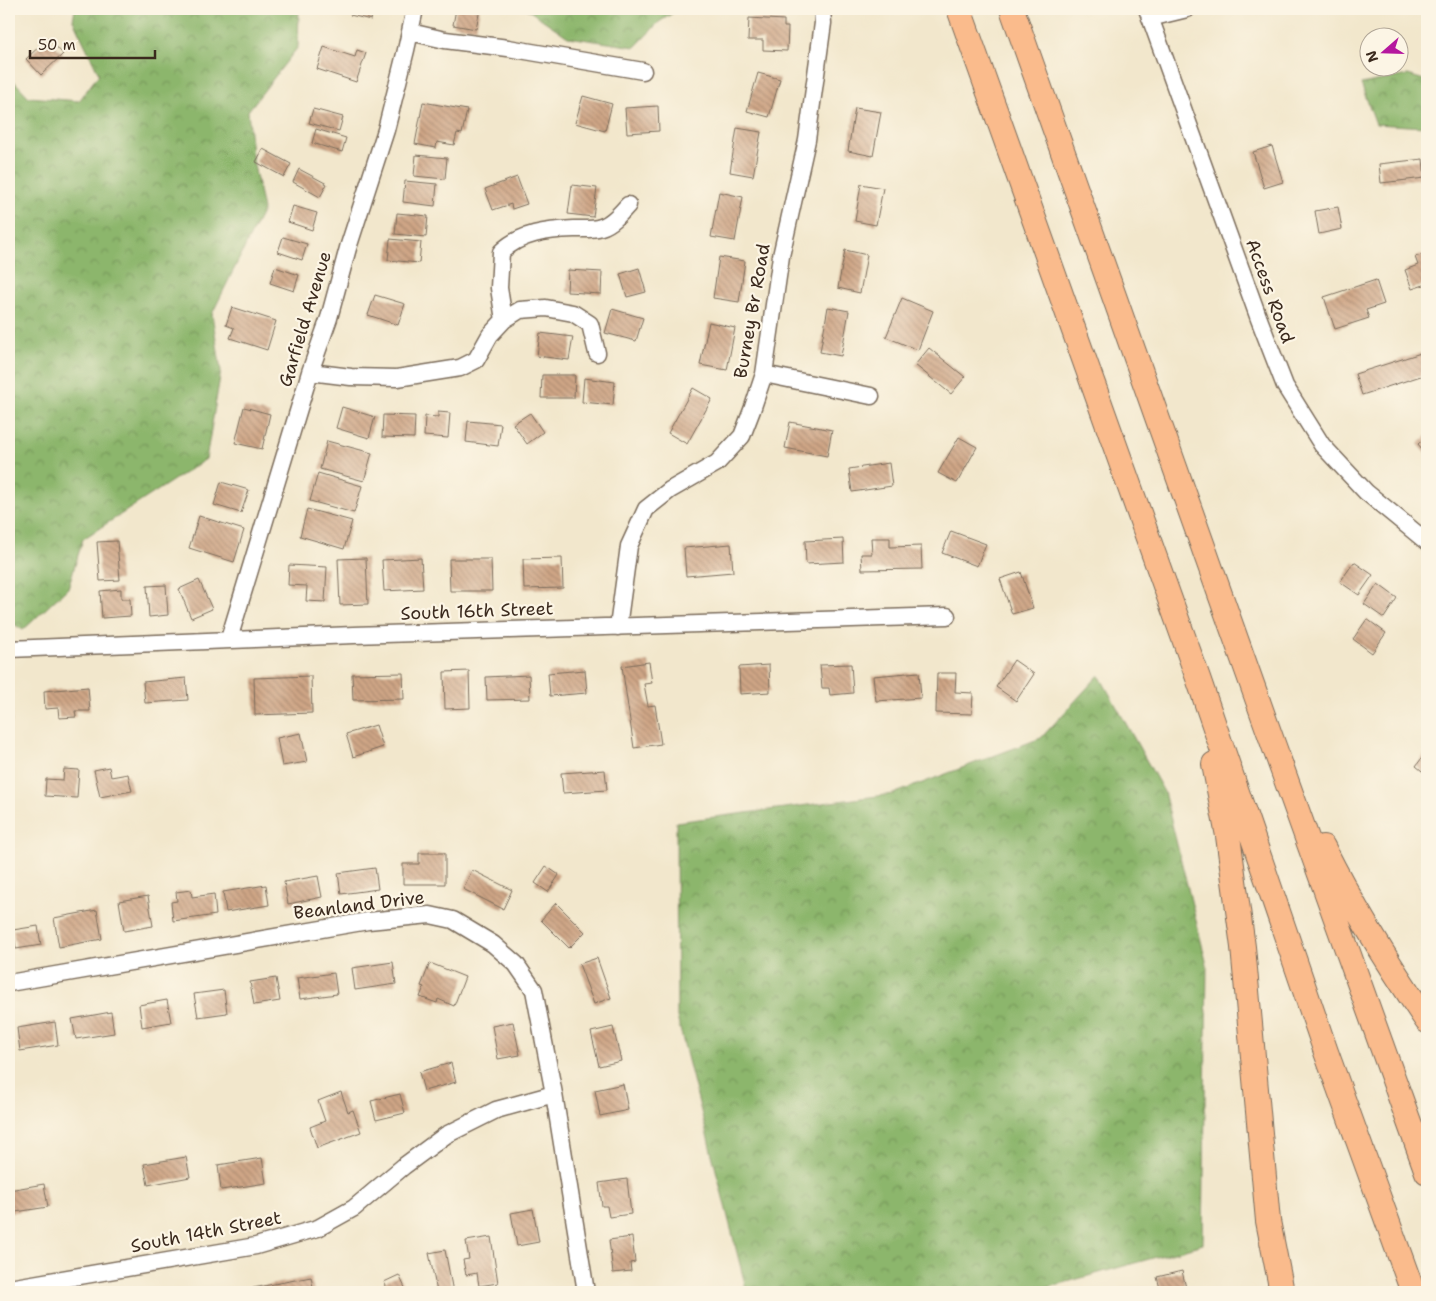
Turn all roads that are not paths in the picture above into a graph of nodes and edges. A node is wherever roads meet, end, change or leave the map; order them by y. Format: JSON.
{"nodes":[{"id":1,"x":415,"y":9,"type":"edge"},
{"id":2,"x":822,"y":9,"type":"edge"},
{"id":3,"x":959,"y":9,"type":"edge"},
{"id":4,"x":1012,"y":9,"type":"edge"},
{"id":5,"x":1187,"y":9,"type":"edge"},
{"id":6,"x":1149,"y":13,"type":"edge"},
{"id":7,"x":410,"y":32,"type":"junction"},
{"id":8,"x":643,"y":71,"type":"dead end"},
{"id":9,"x":628,"y":205,"type":"dead end"},
{"id":10,"x":504,"y":320,"type":"junction"},
{"id":11,"x":597,"y":353,"type":"dead end"},
{"id":12,"x":310,"y":372,"type":"junction"},
{"id":13,"x":764,"y":374,"type":"junction"},
{"id":14,"x":871,"y":396,"type":"dead end"},
{"id":15,"x":1427,"y":542,"type":"edge"},
{"id":16,"x":947,"y":616,"type":"dead end"},
{"id":17,"x":618,"y":627,"type":"junction"},
{"id":18,"x":229,"y":639,"type":"junction"},
{"id":19,"x":9,"y":649,"type":"edge"},
{"id":20,"x":1198,"y":678,"type":"junction"},
{"id":21,"x":1274,"y":749,"type":"junction"},
{"id":22,"x":9,"y":983,"type":"edge"},
{"id":23,"x":1427,"y":1021,"type":"edge"},
{"id":24,"x":554,"y":1094,"type":"junction"},
{"id":25,"x":1427,"y":1172,"type":"edge"},
{"id":26,"x":9,"y":1288,"type":"edge"},
{"id":27,"x":586,"y":1292,"type":"edge"},
{"id":28,"x":1282,"y":1292,"type":"edge"},
{"id":29,"x":1413,"y":1292,"type":"edge"}],
"edges":[{"from":1,"to":7,"type":"street","name":"Garfield Avenue"},
{"from":2,"to":13,"type":"street","name":"Burney Br Road"},
{"from":3,"to":20,"type":"highway"},
{"from":4,"to":21,"type":"highway"},
{"from":5,"to":6,"type":"street"},
{"from":6,"to":15,"type":"street","name":"Access Road"},
{"from":7,"to":8,"type":"street"},
{"from":7,"to":12,"type":"street","name":"Garfield Avenue"},
{"from":9,"to":10,"type":"street"},
{"from":10,"to":11,"type":"street"},
{"from":10,"to":12,"type":"street"},
{"from":12,"to":18,"type":"street","name":"Garfield Avenue"},
{"from":13,"to":14,"type":"street"},
{"from":13,"to":17,"type":"street","name":"Burney Br Road"},
{"from":16,"to":17,"type":"street","name":"South 16th Street"},
{"from":17,"to":18,"type":"street","name":"South 16th Street"},
{"from":18,"to":19,"type":"street","name":"South 16th Street"},
{"from":20,"to":28,"type":"highway"},
{"from":20,"to":29,"type":"highway"},
{"from":21,"to":23,"type":"highway"},
{"from":21,"to":25,"type":"highway"},
{"from":22,"to":24,"type":"street","name":"Beanland Drive"},
{"from":24,"to":26,"type":"street","name":"South 14th Street"},
{"from":24,"to":27,"type":"street","name":"Beanland Drive"}]}
